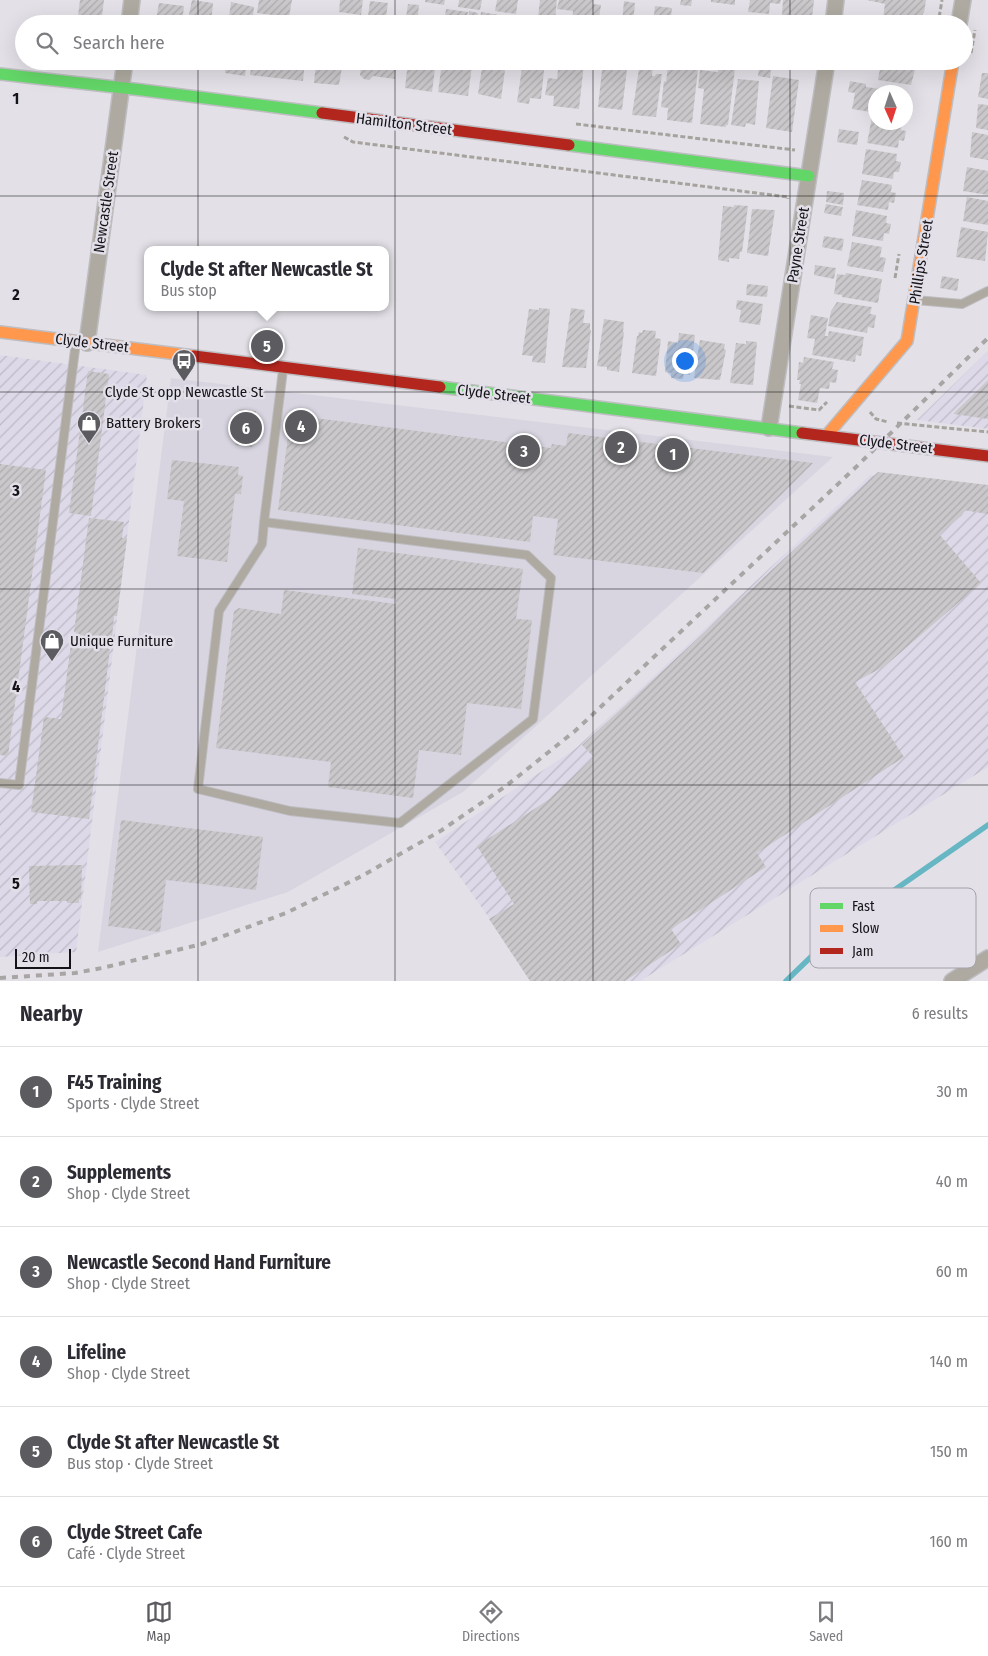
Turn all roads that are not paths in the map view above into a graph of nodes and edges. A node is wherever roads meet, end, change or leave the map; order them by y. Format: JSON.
{"nodes":[{"id":1,"x":132,"y":0,"type":"edge"},
{"id":2,"x":836,"y":0,"type":"edge"},
{"id":3,"x":963,"y":0,"type":"edge"},
{"id":4,"x":130,"y":15,"type":"edge"},
{"id":5,"x":834,"y":15,"type":"edge"},
{"id":6,"x":960,"y":15,"type":"edge"},
{"id":7,"x":124,"y":70,"type":"edge"},
{"id":8,"x":826,"y":70,"type":"edge"},
{"id":9,"x":952,"y":70,"type":"edge"},
{"id":10,"x":0,"y":74,"type":"edge"},
{"id":11,"x":122,"y":88,"type":"junction"},
{"id":12,"x":809,"y":176,"type":"junction"},
{"id":13,"x":988,"y":291,"type":"edge"},
{"id":14,"x":914,"y":300,"type":"junction"},
{"id":15,"x":0,"y":332,"type":"edge"},
{"id":16,"x":82,"y":342,"type":"junction"},
{"id":17,"x":283,"y":367,"type":"junction"},
{"id":18,"x":769,"y":428,"type":"junction"},
{"id":19,"x":827,"y":435,"type":"junction"},
{"id":20,"x":988,"y":456,"type":"edge"},
{"id":21,"x":264,"y":522,"type":"junction"},
{"id":22,"x":0,"y":782,"type":"edge"},
{"id":23,"x":988,"y":958,"type":"edge"},
{"id":24,"x":976,"y":966,"type":"edge"},
{"id":25,"x":972,"y":968,"type":"edge"},
{"id":26,"x":952,"y":981,"type":"edge"}],
"edges":[{"from":1,"to":4,"type":"street"},
{"from":2,"to":5,"type":"street"},
{"from":3,"to":6,"type":"street"},
{"from":7,"to":11,"type":"street","name":"Newcastle Street"},
{"from":8,"to":12,"type":"street","name":"Payne Street"},
{"from":9,"to":14,"type":"street","name":"Phillips Street"},
{"from":10,"to":11,"type":"street","name":"Hamilton Street"},
{"from":11,"to":12,"type":"street","name":"Hamilton Street"},
{"from":11,"to":16,"type":"street","name":"Newcastle Street"},
{"from":12,"to":18,"type":"street","name":"Payne Street"},
{"from":13,"to":14,"type":"lane"},
{"from":14,"to":19,"type":"street","name":"Phillips Street"},
{"from":15,"to":16,"type":"street","name":"Clyde Street"},
{"from":16,"to":17,"type":"street","name":"Clyde Street"},
{"from":16,"to":22,"type":"lane"},
{"from":17,"to":18,"type":"street","name":"Clyde Street"},
{"from":17,"to":21,"type":"lane"},
{"from":18,"to":19,"type":"street","name":"Clyde Street"},
{"from":19,"to":20,"type":"street","name":"Clyde Street"},
{"from":21,"to":21,"type":"lane"},
{"from":23,"to":24,"type":"street"},
{"from":25,"to":26,"type":"street"}]}
